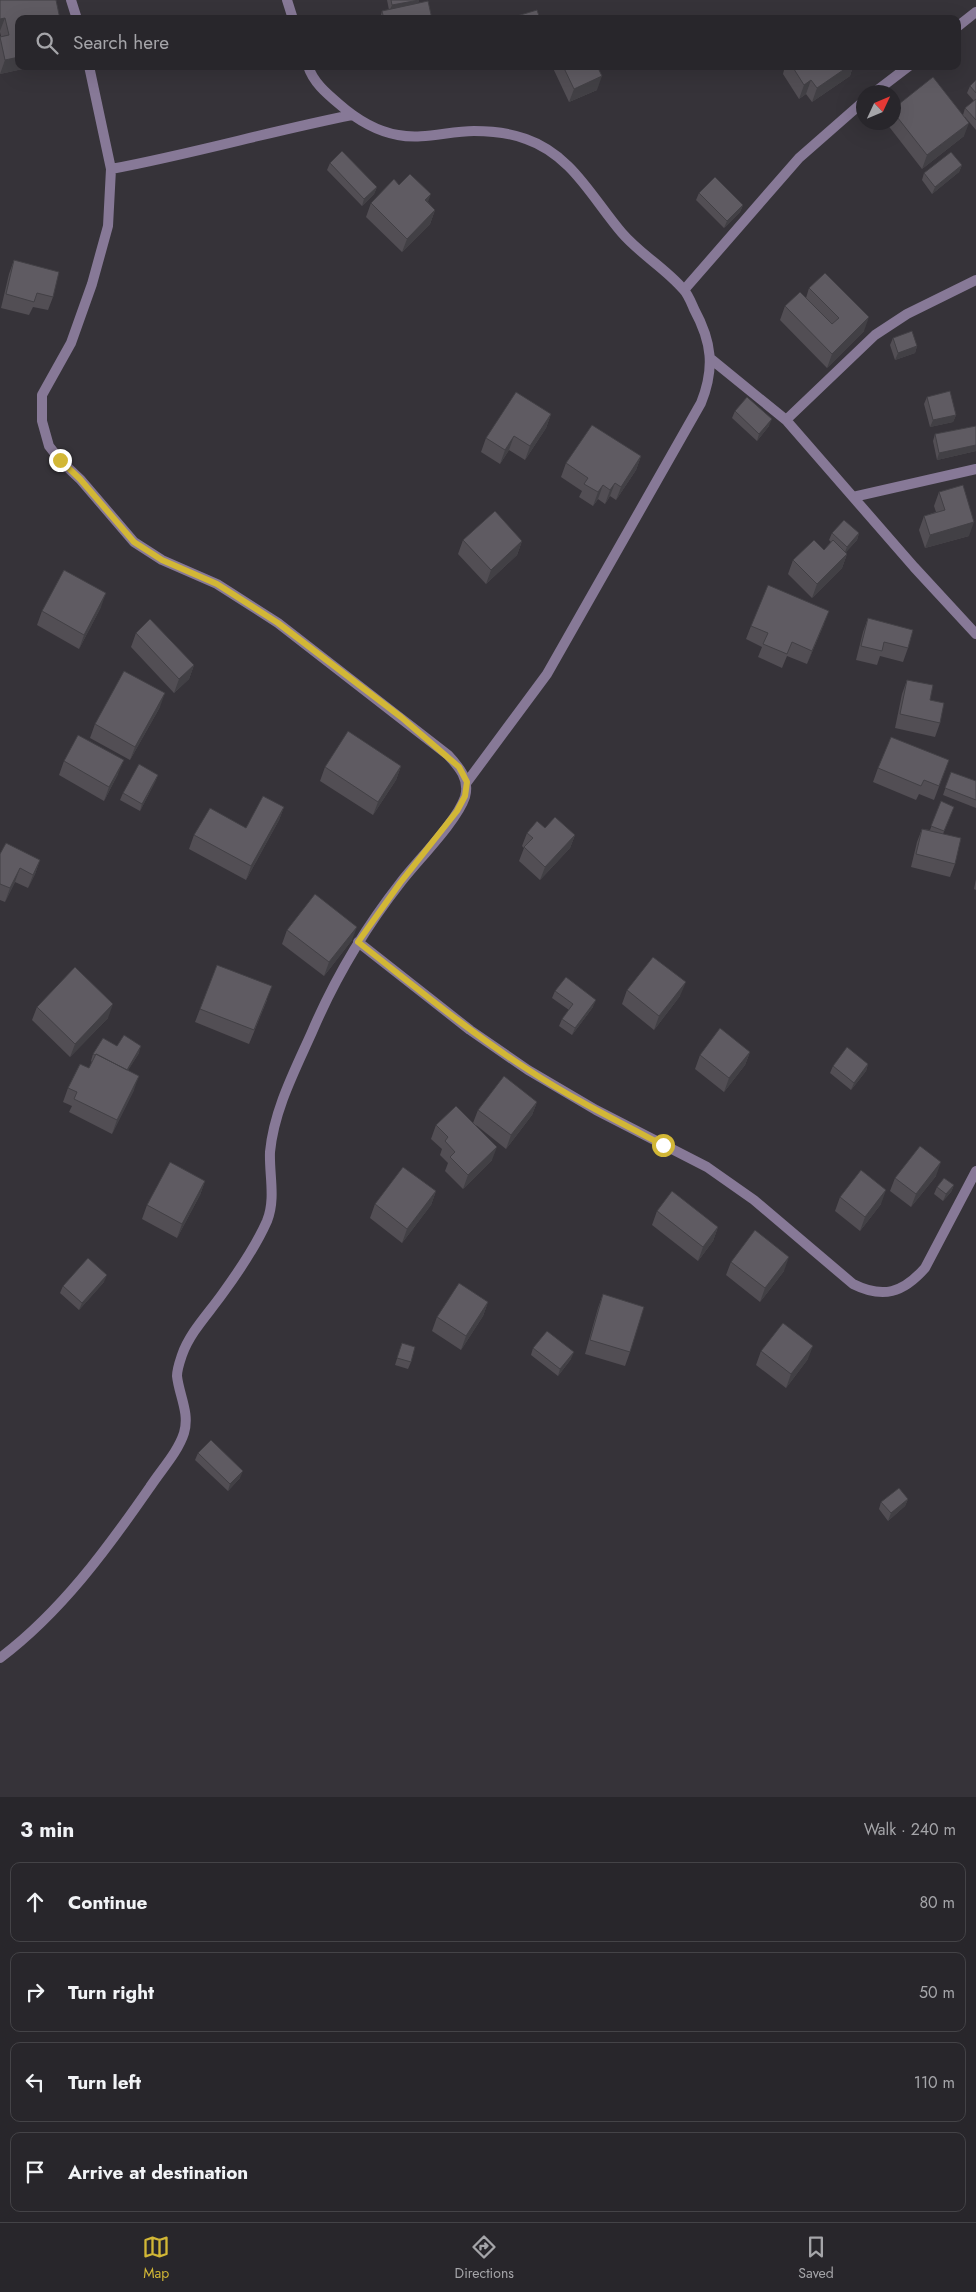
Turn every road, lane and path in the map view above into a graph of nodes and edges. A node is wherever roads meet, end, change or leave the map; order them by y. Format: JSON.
{"nodes":[{"id":1,"x":71,"y":0,"type":"edge"},
{"id":2,"x":287,"y":0,"type":"edge"},
{"id":3,"x":976,"y":12,"type":"edge"},
{"id":4,"x":76,"y":15,"type":"edge"},
{"id":5,"x":292,"y":15,"type":"edge"},
{"id":6,"x":961,"y":24,"type":"edge"},
{"id":7,"x":90,"y":70,"type":"edge"},
{"id":8,"x":310,"y":70,"type":"edge"},
{"id":9,"x":904,"y":70,"type":"edge"},
{"id":10,"x":884,"y":85,"type":"edge"},
{"id":11,"x":856,"y":108,"type":"edge"},
{"id":12,"x":352,"y":115,"type":"junction"},
{"id":13,"x":111,"y":169,"type":"junction"},
{"id":14,"x":976,"y":280,"type":"edge"},
{"id":15,"x":684,"y":290,"type":"junction"},
{"id":16,"x":711,"y":359,"type":"junction"},
{"id":17,"x":786,"y":420,"type":"junction"},
{"id":18,"x":976,"y":469,"type":"edge"},
{"id":19,"x":853,"y":497,"type":"junction"},
{"id":20,"x":976,"y":634,"type":"edge"},
{"id":21,"x":467,"y":782,"type":"junction"},
{"id":22,"x":358,"y":942,"type":"junction"},
{"id":23,"x":976,"y":1172,"type":"edge"},
{"id":24,"x":0,"y":1658,"type":"edge"}],
"edges":[{"from":1,"to":4,"type":"street"},
{"from":2,"to":5,"type":"street"},
{"from":3,"to":6,"type":"street"},
{"from":7,"to":13,"type":"street"},
{"from":8,"to":12,"type":"street"},
{"from":9,"to":10,"type":"street"},
{"from":11,"to":15,"type":"street"},
{"from":12,"to":13,"type":"street"},
{"from":12,"to":15,"type":"street"},
{"from":13,"to":21,"type":"street"},
{"from":14,"to":17,"type":"street"},
{"from":15,"to":16,"type":"street"},
{"from":16,"to":17,"type":"street"},
{"from":16,"to":21,"type":"street"},
{"from":17,"to":19,"type":"street"},
{"from":18,"to":19,"type":"street"},
{"from":19,"to":20,"type":"street"},
{"from":21,"to":22,"type":"street"},
{"from":22,"to":23,"type":"street"},
{"from":22,"to":24,"type":"street"}]}
